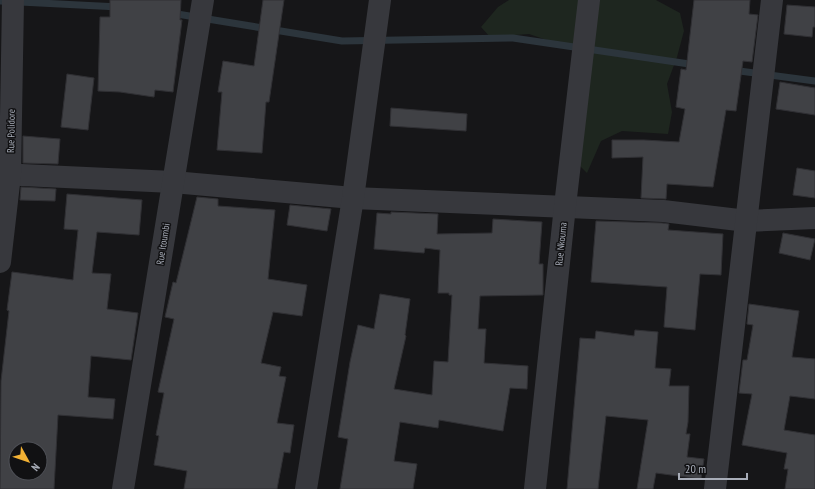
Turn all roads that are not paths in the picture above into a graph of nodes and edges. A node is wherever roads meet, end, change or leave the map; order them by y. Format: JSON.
{"nodes":[{"id":1,"x":13,"y":0,"type":"edge"},
{"id":2,"x":203,"y":0,"type":"edge"},
{"id":3,"x":380,"y":0,"type":"edge"},
{"id":4,"x":589,"y":0,"type":"edge"},
{"id":5,"x":772,"y":0,"type":"edge"},
{"id":6,"x":5,"y":175,"type":"edge"},
{"id":7,"x":173,"y":182,"type":"junction"},
{"id":8,"x":353,"y":198,"type":"junction"},
{"id":9,"x":565,"y":206,"type":"junction"},
{"id":10,"x":815,"y":218,"type":"edge"},
{"id":11,"x":747,"y":221,"type":"junction"},
{"id":12,"x":0,"y":262,"type":"edge"},
{"id":13,"x":123,"y":489,"type":"edge"},
{"id":14,"x":306,"y":489,"type":"edge"},
{"id":15,"x":536,"y":489,"type":"edge"},
{"id":16,"x":715,"y":489,"type":"edge"}],
"edges":[{"from":1,"to":6,"type":"street","name":"Rue Polidore"},
{"from":2,"to":7,"type":"street","name":"Rue Itoumbi"},
{"from":3,"to":8,"type":"street"},
{"from":4,"to":9,"type":"street","name":"Rue Nkouma"},
{"from":5,"to":11,"type":"street"},
{"from":6,"to":7,"type":"street"},
{"from":6,"to":12,"type":"street","name":"Rue Polidore"},
{"from":7,"to":8,"type":"street"},
{"from":7,"to":13,"type":"street","name":"Rue Itoumbi"},
{"from":8,"to":9,"type":"street"},
{"from":8,"to":14,"type":"street"},
{"from":9,"to":11,"type":"street"},
{"from":9,"to":15,"type":"street","name":"Rue Nkouma"},
{"from":10,"to":11,"type":"street"},
{"from":11,"to":16,"type":"street"}]}
